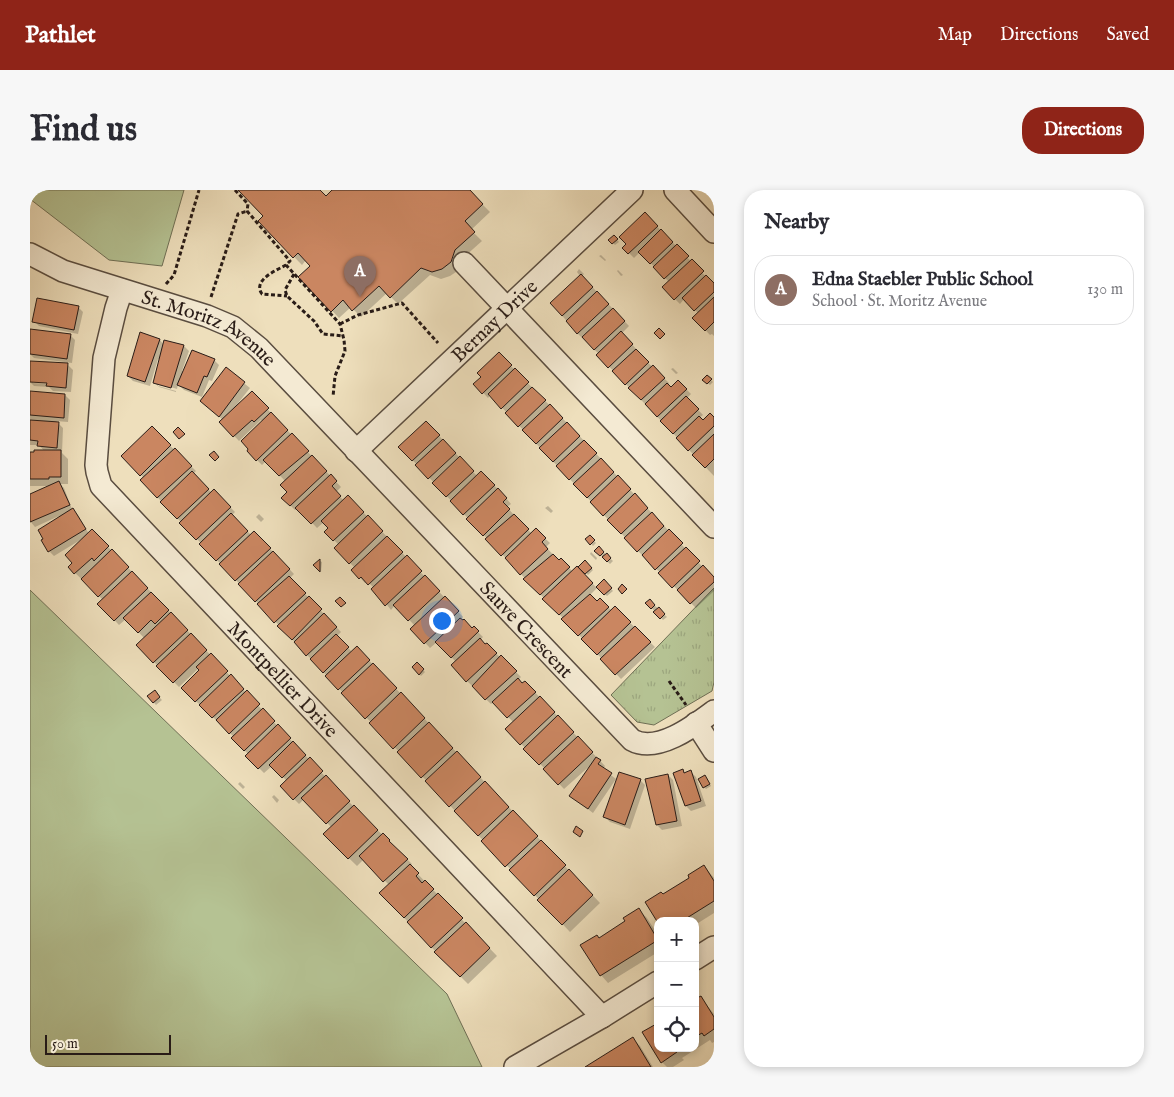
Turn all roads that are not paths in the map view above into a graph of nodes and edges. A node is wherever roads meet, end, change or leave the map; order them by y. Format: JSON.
{"nodes":[{"id":1,"x":632,"y":190,"type":"edge"},
{"id":2,"x":675,"y":190,"type":"edge"},
{"id":3,"x":714,"y":232,"type":"edge"},
{"id":4,"x":30,"y":254,"type":"edge"},
{"id":5,"x":464,"y":264,"type":"dead end"},
{"id":6,"x":122,"y":290,"type":"junction"},
{"id":7,"x":507,"y":309,"type":"junction"},
{"id":8,"x":356,"y":452,"type":"junction"},
{"id":9,"x":714,"y":527,"type":"edge"},
{"id":10,"x":714,"y":711,"type":"edge"},
{"id":11,"x":691,"y":714,"type":"junction"},
{"id":12,"x":714,"y":752,"type":"edge"},
{"id":13,"x":714,"y":947,"type":"edge"},
{"id":14,"x":699,"y":956,"type":"edge"},
{"id":15,"x":654,"y":984,"type":"edge"},
{"id":16,"x":602,"y":1017,"type":"junction"},
{"id":17,"x":515,"y":1067,"type":"edge"}],
"edges":[{"from":1,"to":7,"type":"street","name":"Bernay Drive"},
{"from":2,"to":3,"type":"street"},
{"from":4,"to":6,"type":"street","name":"St. Moritz Avenue"},
{"from":5,"to":7,"type":"street"},
{"from":6,"to":8,"type":"street","name":"St. Moritz Avenue"},
{"from":6,"to":16,"type":"street","name":"Montpellier Drive"},
{"from":7,"to":8,"type":"street","name":"Bernay Drive"},
{"from":7,"to":9,"type":"street"},
{"from":8,"to":11,"type":"street","name":"Sauve Crescent"},
{"from":10,"to":11,"type":"street","name":"Sauve Crescent"},
{"from":11,"to":12,"type":"street"},
{"from":13,"to":14,"type":"street"},
{"from":15,"to":16,"type":"street"},
{"from":16,"to":17,"type":"street"}]}
